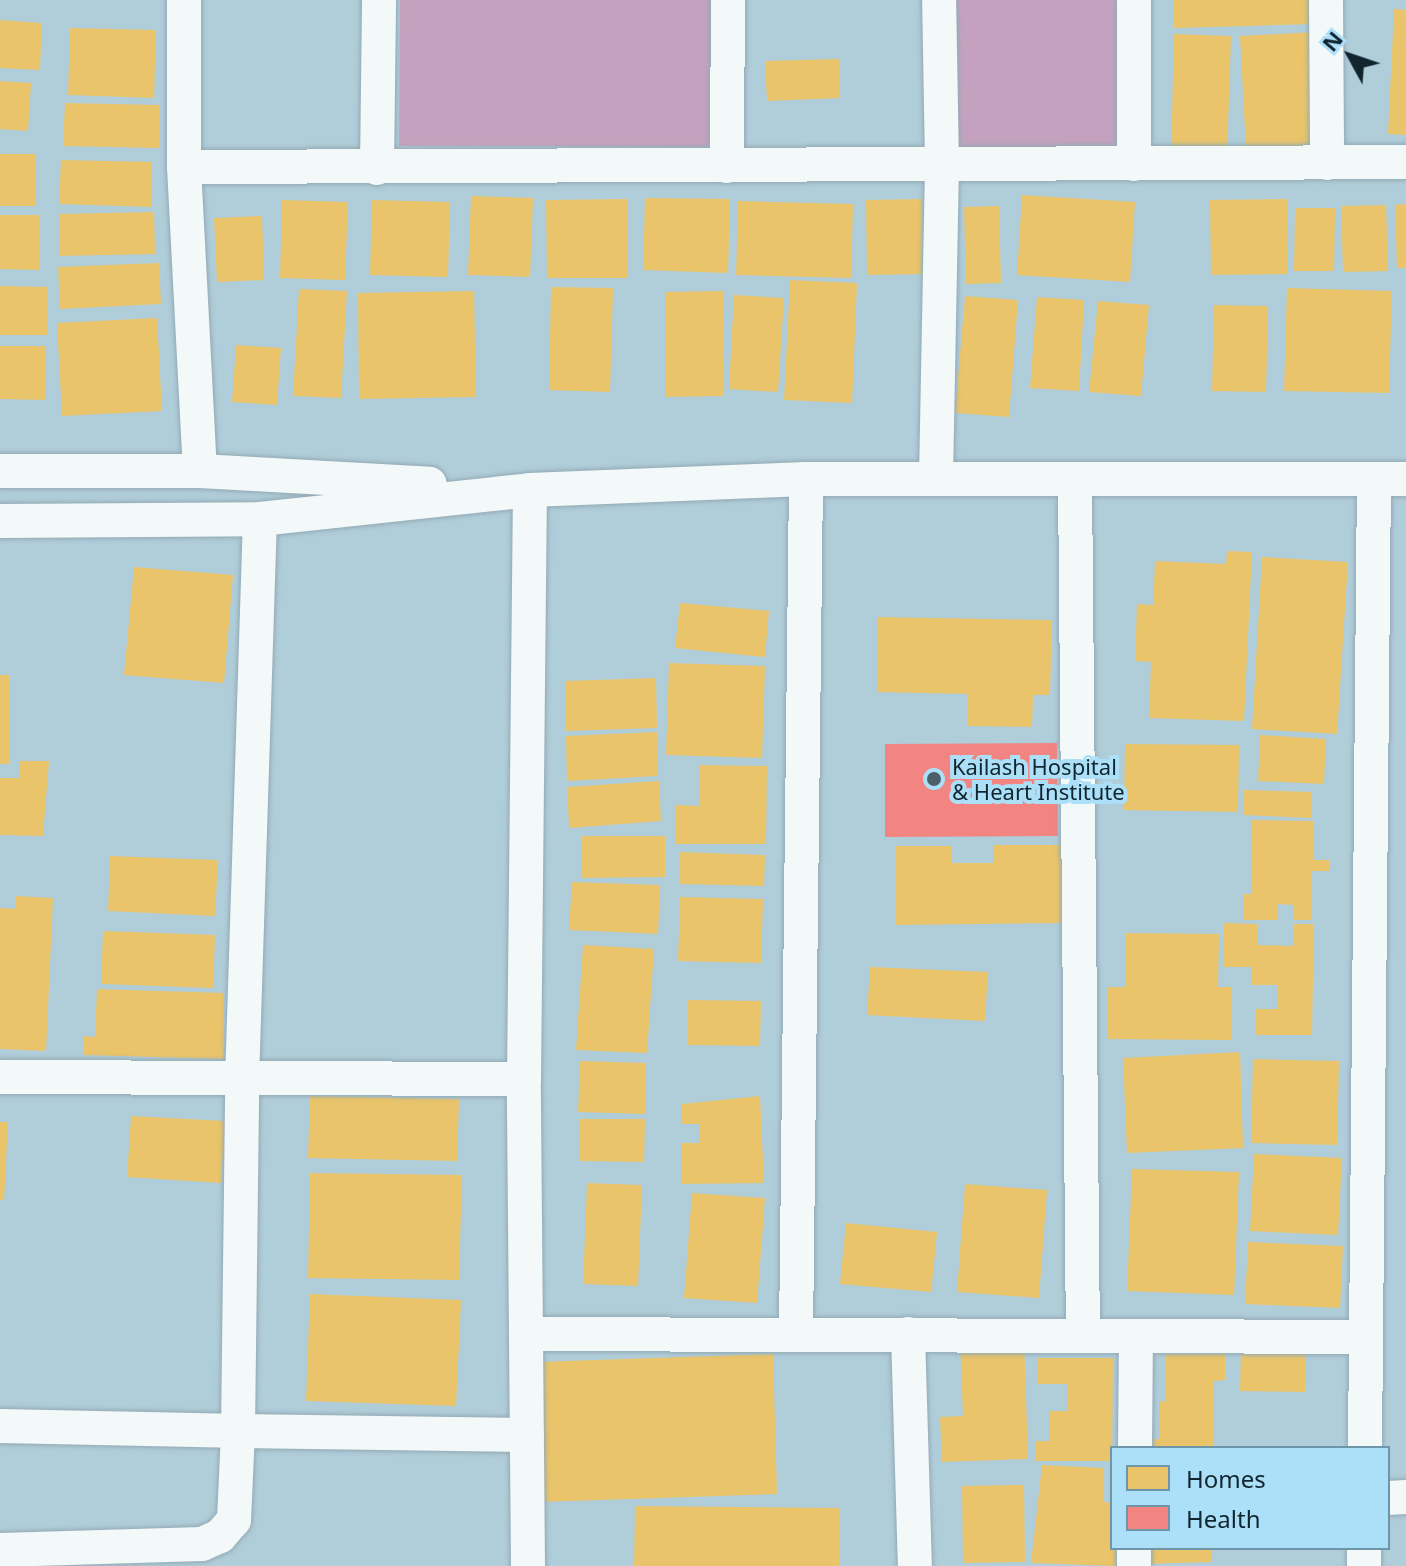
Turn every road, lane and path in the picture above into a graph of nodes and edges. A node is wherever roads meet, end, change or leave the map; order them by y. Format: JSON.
{"nodes":[{"id":1,"x":184,"y":0,"type":"edge"},
{"id":2,"x":379,"y":0,"type":"edge"},
{"id":3,"x":728,"y":0,"type":"edge"},
{"id":4,"x":939,"y":0,"type":"edge"},
{"id":5,"x":1134,"y":0,"type":"edge"},
{"id":6,"x":1326,"y":0,"type":"edge"},
{"id":7,"x":1406,"y":162,"type":"edge"},
{"id":8,"x":1327,"y":163,"type":"junction"},
{"id":9,"x":1134,"y":164,"type":"junction"},
{"id":10,"x":942,"y":165,"type":"junction"},
{"id":11,"x":727,"y":166,"type":"junction"},
{"id":12,"x":184,"y":167,"type":"junction"},
{"id":13,"x":377,"y":168,"type":"junction"},
{"id":14,"x":200,"y":471,"type":"junction"},
{"id":15,"x":12,"y":472,"type":"edge"},
{"id":16,"x":936,"y":478,"type":"junction"},
{"id":17,"x":806,"y":479,"type":"junction"},
{"id":18,"x":1075,"y":479,"type":"junction"},
{"id":19,"x":1390,"y":479,"type":"edge"},
{"id":20,"x":530,"y":490,"type":"junction"},
{"id":21,"x":260,"y":519,"type":"junction"},
{"id":22,"x":11,"y":521,"type":"edge"},
{"id":23,"x":0,"y":1077,"type":"edge"},
{"id":24,"x":524,"y":1079,"type":"junction"},
{"id":25,"x":242,"y":1081,"type":"junction"},
{"id":26,"x":526,"y":1334,"type":"junction"},
{"id":27,"x":908,"y":1334,"type":"junction"},
{"id":28,"x":796,"y":1335,"type":"junction"},
{"id":29,"x":1083,"y":1336,"type":"junction"},
{"id":30,"x":1136,"y":1336,"type":"junction"},
{"id":31,"x":1366,"y":1337,"type":"junction"},
{"id":32,"x":0,"y":1426,"type":"edge"},
{"id":33,"x":238,"y":1431,"type":"junction"},
{"id":34,"x":527,"y":1435,"type":"junction"},
{"id":35,"x":1135,"y":1446,"type":"edge"},
{"id":36,"x":1365,"y":1446,"type":"edge"},
{"id":37,"x":0,"y":1550,"type":"edge"},
{"id":38,"x":528,"y":1566,"type":"edge"},
{"id":39,"x":915,"y":1566,"type":"edge"}],
"edges":[{"from":1,"to":12,"type":"street"},
{"from":2,"to":13,"type":"street"},
{"from":3,"to":11,"type":"street"},
{"from":4,"to":10,"type":"street"},
{"from":5,"to":9,"type":"street"},
{"from":6,"to":8,"type":"street"},
{"from":7,"to":8,"type":"street"},
{"from":8,"to":9,"type":"street"},
{"from":9,"to":10,"type":"street"},
{"from":10,"to":11,"type":"street"},
{"from":10,"to":16,"type":"street"},
{"from":11,"to":13,"type":"street"},
{"from":12,"to":13,"type":"street"},
{"from":12,"to":14,"type":"street"},
{"from":14,"to":15,"type":"street"},
{"from":14,"to":20,"type":"street"},
{"from":15,"to":22,"type":"street"},
{"from":16,"to":17,"type":"street"},
{"from":16,"to":18,"type":"street"},
{"from":17,"to":20,"type":"street"},
{"from":17,"to":28,"type":"street"},
{"from":18,"to":19,"type":"street"},
{"from":18,"to":29,"type":"street"},
{"from":19,"to":31,"type":"street"},
{"from":20,"to":21,"type":"street"},
{"from":20,"to":24,"type":"street"},
{"from":21,"to":22,"type":"street"},
{"from":21,"to":25,"type":"street"},
{"from":23,"to":25,"type":"street"},
{"from":24,"to":25,"type":"street"},
{"from":24,"to":26,"type":"street"},
{"from":25,"to":33,"type":"street"},
{"from":26,"to":28,"type":"street"},
{"from":26,"to":34,"type":"street"},
{"from":27,"to":28,"type":"street"},
{"from":27,"to":29,"type":"street"},
{"from":27,"to":39,"type":"street"},
{"from":29,"to":30,"type":"street"},
{"from":30,"to":31,"type":"street"},
{"from":30,"to":35,"type":"street"},
{"from":31,"to":36,"type":"street"},
{"from":32,"to":33,"type":"street"},
{"from":33,"to":34,"type":"street"},
{"from":33,"to":37,"type":"street"},
{"from":34,"to":38,"type":"street"}]}
